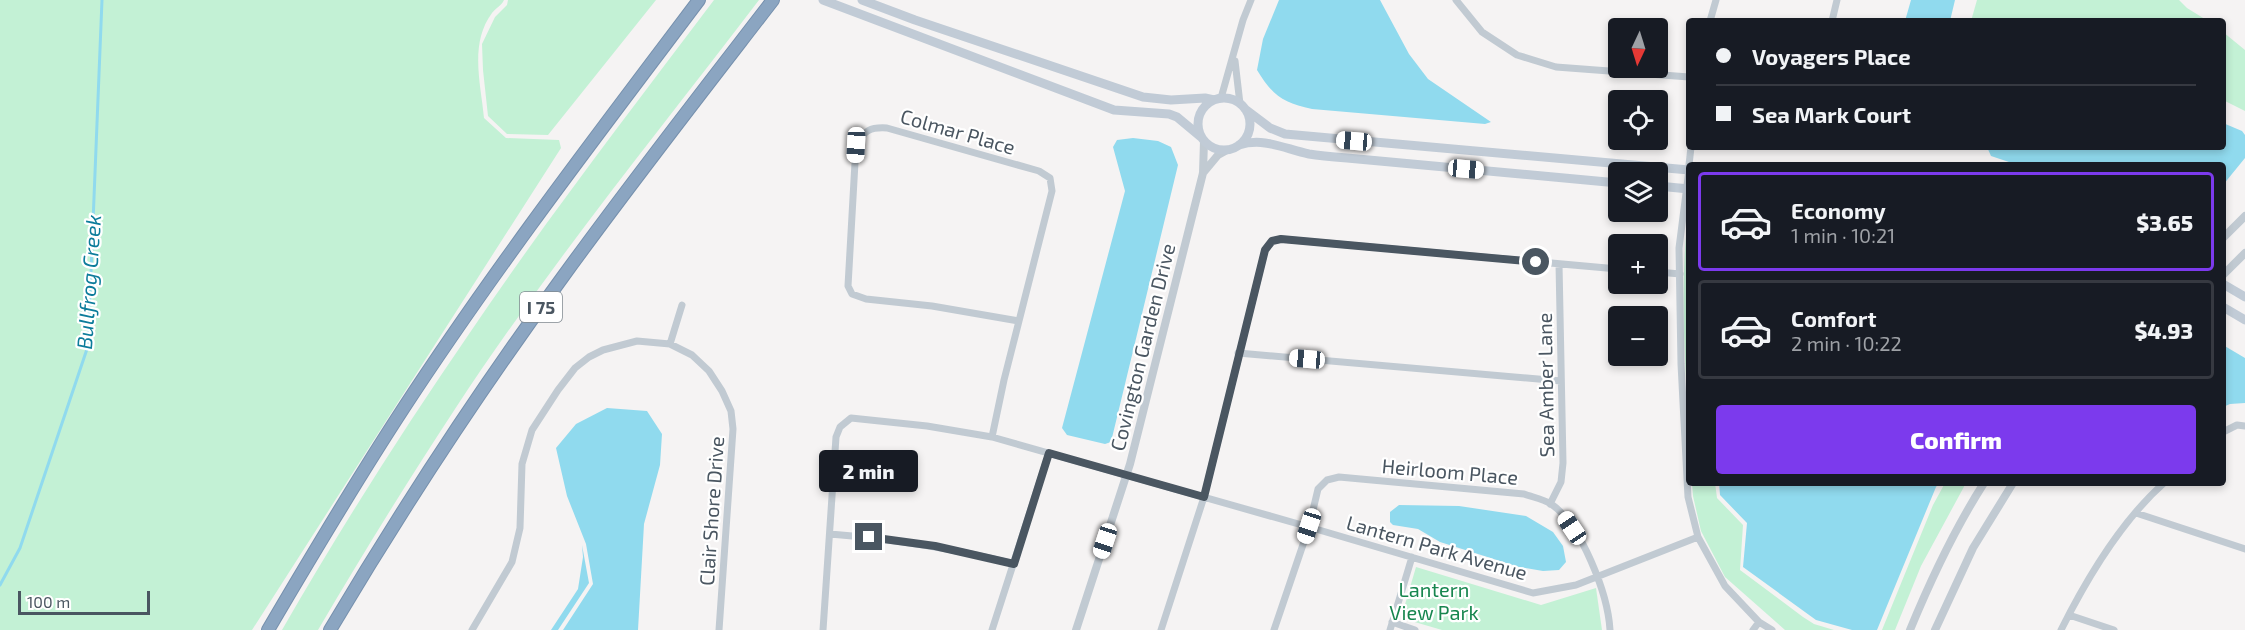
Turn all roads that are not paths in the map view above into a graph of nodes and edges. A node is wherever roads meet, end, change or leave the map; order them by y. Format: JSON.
{"nodes":[{"id":1,"x":699,"y":0,"type":"edge"},
{"id":2,"x":773,"y":0,"type":"edge"},
{"id":3,"x":823,"y":0,"type":"edge"},
{"id":4,"x":862,"y":0,"type":"edge"},
{"id":5,"x":1251,"y":0,"type":"edge"},
{"id":6,"x":1456,"y":0,"type":"edge"},
{"id":7,"x":1716,"y":0,"type":"edge"},
{"id":8,"x":1836,"y":0,"type":"edge"},
{"id":9,"x":1711,"y":18,"type":"edge"},
{"id":10,"x":1833,"y":18,"type":"edge"},
{"id":11,"x":1234,"y":55,"type":"junction"},
{"id":12,"x":1686,"y":77,"type":"edge"},
{"id":13,"x":1217,"y":99,"type":"junction"},
{"id":14,"x":1243,"y":107,"type":"junction"},
{"id":15,"x":1203,"y":139,"type":"junction"},
{"id":16,"x":1239,"y":145,"type":"junction"},
{"id":17,"x":1227,"y":150,"type":"junction"},
{"id":18,"x":1686,"y":170,"type":"edge"},
{"id":19,"x":1203,"y":173,"type":"junction"},
{"id":20,"x":1608,"y":182,"type":"edge"},
{"id":21,"x":1668,"y":187,"type":"edge"},
{"id":22,"x":1686,"y":189,"type":"edge"},
{"id":23,"x":1686,"y":202,"type":"edge"},
{"id":24,"x":2245,"y":216,"type":"edge"},
{"id":25,"x":2226,"y":235,"type":"edge"},
{"id":26,"x":2245,"y":253,"type":"edge"},
{"id":27,"x":1559,"y":264,"type":"junction"},
{"id":28,"x":1608,"y":268,"type":"edge"},
{"id":29,"x":2226,"y":271,"type":"edge"},
{"id":30,"x":1668,"y":273,"type":"edge"},
{"id":31,"x":1680,"y":274,"type":"junction"},
{"id":32,"x":2226,"y":286,"type":"edge"},
{"id":33,"x":2245,"y":297,"type":"edge"},
{"id":34,"x":682,"y":305,"type":"dead end"},
{"id":35,"x":2226,"y":309,"type":"edge"},
{"id":36,"x":2245,"y":320,"type":"edge"},
{"id":37,"x":1019,"y":321,"type":"junction"},
{"id":38,"x":670,"y":344,"type":"junction"},
{"id":39,"x":1238,"y":353,"type":"junction"},
{"id":40,"x":1561,"y":381,"type":"junction"},
{"id":41,"x":2245,"y":426,"type":"edge"},
{"id":42,"x":2226,"y":430,"type":"edge"},
{"id":43,"x":992,"y":437,"type":"junction"},
{"id":44,"x":1049,"y":453,"type":"junction"},
{"id":45,"x":1686,"y":464,"type":"edge"},
{"id":46,"x":1126,"y":474,"type":"junction"},
{"id":47,"x":1687,"y":486,"type":"edge"},
{"id":48,"x":1982,"y":486,"type":"edge"},
{"id":49,"x":2011,"y":486,"type":"edge"},
{"id":50,"x":2161,"y":486,"type":"edge"},
{"id":51,"x":1204,"y":497,"type":"junction"},
{"id":52,"x":1550,"y":504,"type":"junction"},
{"id":53,"x":2136,"y":513,"type":"junction"},
{"id":54,"x":1309,"y":526,"type":"junction"},
{"id":55,"x":830,"y":534,"type":"junction"},
{"id":56,"x":1698,"y":537,"type":"junction"},
{"id":57,"x":2245,"y":549,"type":"edge"},
{"id":58,"x":1412,"y":557,"type":"junction"},
{"id":59,"x":1014,"y":564,"type":"junction"},
{"id":60,"x":1597,"y":577,"type":"junction"},
{"id":61,"x":2069,"y":615,"type":"junction"},
{"id":62,"x":1759,"y":622,"type":"junction"},
{"id":63,"x":1391,"y":626,"type":"edge"},
{"id":64,"x":268,"y":630,"type":"edge"},
{"id":65,"x":330,"y":630,"type":"edge"},
{"id":66,"x":472,"y":630,"type":"edge"},
{"id":67,"x":719,"y":630,"type":"edge"},
{"id":68,"x":823,"y":630,"type":"edge"},
{"id":69,"x":992,"y":630,"type":"edge"},
{"id":70,"x":1076,"y":630,"type":"edge"},
{"id":71,"x":1161,"y":630,"type":"edge"},
{"id":72,"x":1274,"y":630,"type":"edge"},
{"id":73,"x":1415,"y":630,"type":"edge"},
{"id":74,"x":1610,"y":630,"type":"edge"},
{"id":75,"x":1753,"y":630,"type":"edge"},
{"id":76,"x":1772,"y":630,"type":"edge"},
{"id":77,"x":1910,"y":630,"type":"edge"},
{"id":78,"x":1935,"y":630,"type":"edge"},
{"id":79,"x":2061,"y":630,"type":"edge"},
{"id":80,"x":2114,"y":630,"type":"edge"}],
"edges":[{"from":1,"to":64,"type":"highway"},
{"from":2,"to":65,"type":"highway","number":"I 75"},
{"from":3,"to":15,"type":"main road"},
{"from":4,"to":13,"type":"main road"},
{"from":5,"to":11,"type":"street"},
{"from":6,"to":12,"type":"street"},
{"from":7,"to":9,"type":"street"},
{"from":8,"to":10,"type":"street"},
{"from":11,"to":13,"type":"street"},
{"from":11,"to":14,"type":"street"},
{"from":13,"to":14,"type":"main road"},
{"from":13,"to":15,"type":"main road"},
{"from":14,"to":16,"type":"main road"},
{"from":14,"to":18,"type":"main road"},
{"from":15,"to":17,"type":"main road"},
{"from":15,"to":19,"type":"street","name":"Covington Garden Drive"},
{"from":16,"to":17,"type":"main road"},
{"from":16,"to":20,"type":"main road"},
{"from":17,"to":19,"type":"street"},
{"from":19,"to":46,"type":"street","name":"Covington Garden Drive"},
{"from":21,"to":22,"type":"main road"},
{"from":23,"to":31,"type":"street"},
{"from":24,"to":25,"type":"street"},
{"from":26,"to":29,"type":"street"},
{"from":27,"to":28,"type":"street"},
{"from":27,"to":39,"type":"street"},
{"from":27,"to":40,"type":"street","name":"Sea Amber Lane"},
{"from":30,"to":31,"type":"street"},
{"from":31,"to":45,"type":"street"},
{"from":32,"to":33,"type":"main road"},
{"from":34,"to":38,"type":"street"},
{"from":35,"to":36,"type":"main road"},
{"from":37,"to":37,"type":"street","name":"Colmar Place"},
{"from":37,"to":43,"type":"street","name":"Colmar Place"},
{"from":38,"to":66,"type":"street","name":"Clair Shore Drive"},
{"from":38,"to":67,"type":"street","name":"Clair Shore Drive"},
{"from":39,"to":40,"type":"street"},
{"from":39,"to":51,"type":"street"},
{"from":40,"to":52,"type":"street","name":"Sea Amber Lane"},
{"from":41,"to":42,"type":"street"},
{"from":43,"to":44,"type":"street","name":"Lantern Park Avenue"},
{"from":43,"to":55,"type":"street","name":"Lantern Park Avenue"},
{"from":44,"to":46,"type":"street","name":"Lantern Park Avenue"},
{"from":44,"to":59,"type":"street"},
{"from":46,"to":51,"type":"street","name":"Lantern Park Avenue"},
{"from":46,"to":70,"type":"street","name":"Covington Garden Drive"},
{"from":47,"to":56,"type":"street"},
{"from":48,"to":77,"type":"street"},
{"from":49,"to":78,"type":"street"},
{"from":50,"to":53,"type":"street"},
{"from":51,"to":54,"type":"street","name":"Lantern Park Avenue"},
{"from":51,"to":71,"type":"street"},
{"from":52,"to":54,"type":"street","name":"Heirloom Place"},
{"from":52,"to":60,"type":"street","name":"Heirloom Place"},
{"from":53,"to":57,"type":"street"},
{"from":53,"to":61,"type":"street"},
{"from":54,"to":58,"type":"street","name":"Lantern Park Avenue"},
{"from":54,"to":72,"type":"street"},
{"from":55,"to":59,"type":"street"},
{"from":55,"to":68,"type":"street","name":"Lantern Park Avenue"},
{"from":56,"to":60,"type":"street","name":"Lantern Park Avenue"},
{"from":56,"to":62,"type":"street"},
{"from":58,"to":60,"type":"street","name":"Lantern Park Avenue"},
{"from":58,"to":63,"type":"street"},
{"from":59,"to":69,"type":"street"},
{"from":60,"to":74,"type":"street","name":"Heirloom Place"},
{"from":61,"to":79,"type":"street"},
{"from":61,"to":80,"type":"street"},
{"from":62,"to":75,"type":"street"},
{"from":62,"to":76,"type":"street"},
{"from":63,"to":73,"type":"street"}]}
